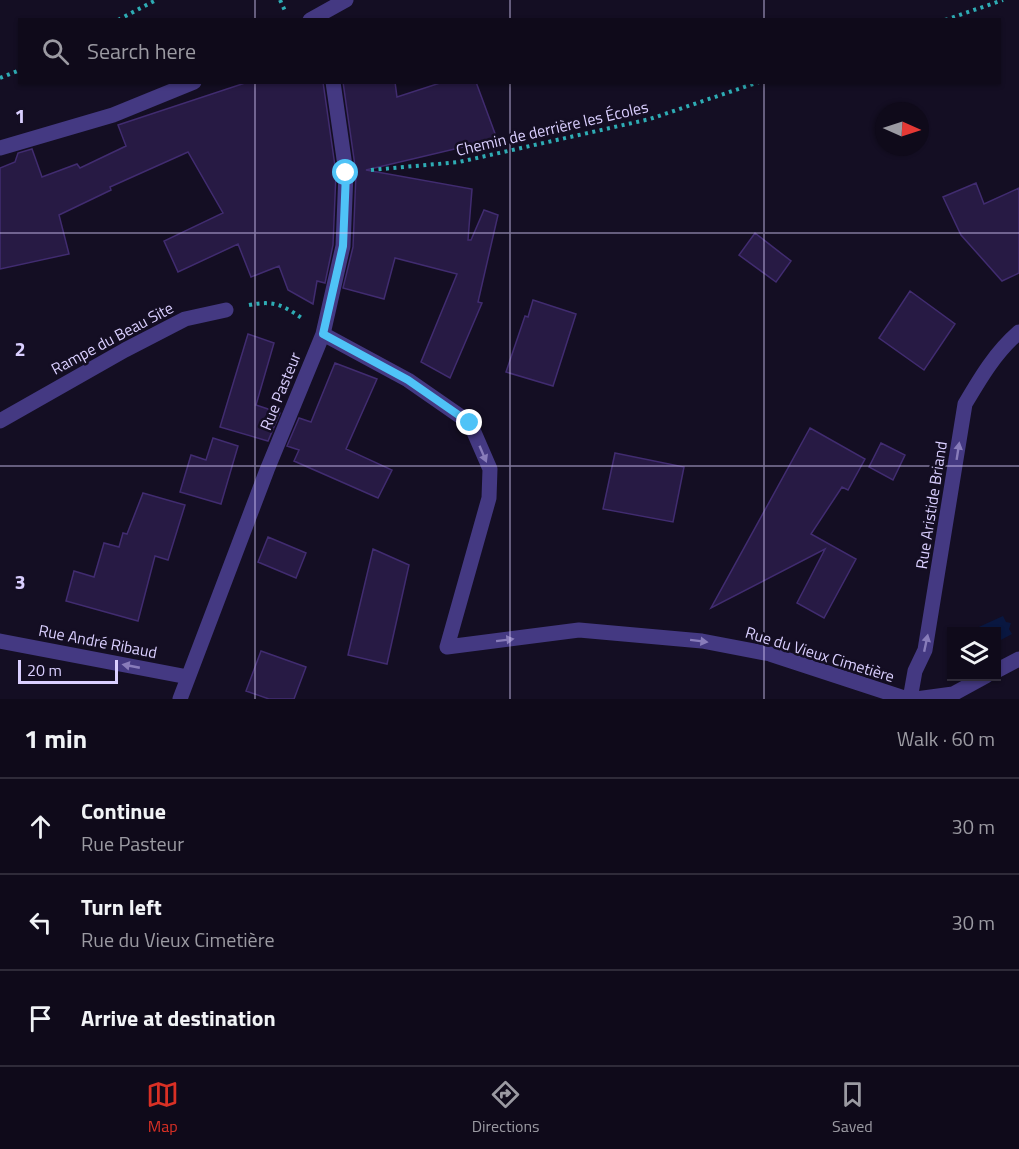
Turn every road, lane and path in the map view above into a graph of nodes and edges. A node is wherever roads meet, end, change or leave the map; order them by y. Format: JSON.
{"nodes":[{"id":1,"x":156,"y":0,"type":"edge"},
{"id":2,"x":280,"y":0,"type":"edge"},
{"id":3,"x":346,"y":0,"type":"edge"},
{"id":4,"x":1003,"y":0,"type":"edge"},
{"id":5,"x":122,"y":18,"type":"edge"},
{"id":6,"x":288,"y":18,"type":"edge"},
{"id":7,"x":314,"y":18,"type":"edge"},
{"id":8,"x":951,"y":18,"type":"edge"},
{"id":9,"x":18,"y":71,"type":"edge"},
{"id":10,"x":0,"y":78,"type":"edge"},
{"id":11,"x":189,"y":84,"type":"edge"},
{"id":12,"x":333,"y":84,"type":"edge"},
{"id":13,"x":753,"y":84,"type":"edge"},
{"id":14,"x":0,"y":148,"type":"edge"},
{"id":15,"x":346,"y":173,"type":"junction"},
{"id":16,"x":283,"y":305,"type":"dead end"},
{"id":17,"x":226,"y":310,"type":"joint"},
{"id":18,"x":1019,"y":332,"type":"edge"},
{"id":19,"x":323,"y":334,"type":"junction"},
{"id":20,"x":0,"y":421,"type":"edge"},
{"id":21,"x":0,"y":641,"type":"edge"},
{"id":22,"x":1019,"y":659,"type":"edge"},
{"id":23,"x":1001,"y":668,"type":"edge"},
{"id":24,"x":188,"y":677,"type":"junction"},
{"id":25,"x":977,"y":681,"type":"edge"},
{"id":26,"x":180,"y":699,"type":"edge"},
{"id":27,"x":908,"y":699,"type":"edge"},
{"id":28,"x":916,"y":699,"type":"edge"}],
"edges":[{"from":1,"to":5,"type":"path"},
{"from":2,"to":6,"type":"path"},
{"from":3,"to":7,"type":"street"},
{"from":4,"to":8,"type":"path"},
{"from":9,"to":10,"type":"path"},
{"from":11,"to":14,"type":"street"},
{"from":12,"to":15,"type":"street","name":"Rue Pasteur"},
{"from":13,"to":15,"type":"path","name":"Chemin de derrière les Écoles"},
{"from":15,"to":19,"type":"street","name":"Rue Pasteur"},
{"from":16,"to":17,"type":"path"},
{"from":17,"to":20,"type":"street","name":"Rampe du Beau Site"},
{"from":27,"to":18,"type":"street","name":"Rue Aristide Briand","one_way":true},
{"from":19,"to":24,"type":"street","name":"Rue Pasteur"},
{"from":19,"to":27,"type":"street","name":"Rue du Vieux Cimetière","one_way":true},
{"from":24,"to":21,"type":"street","name":"Rue André Ribaud","one_way":true},
{"from":22,"to":23,"type":"street"},
{"from":24,"to":26,"type":"street","name":"Rue Pasteur"},
{"from":25,"to":28,"type":"street"}]}
